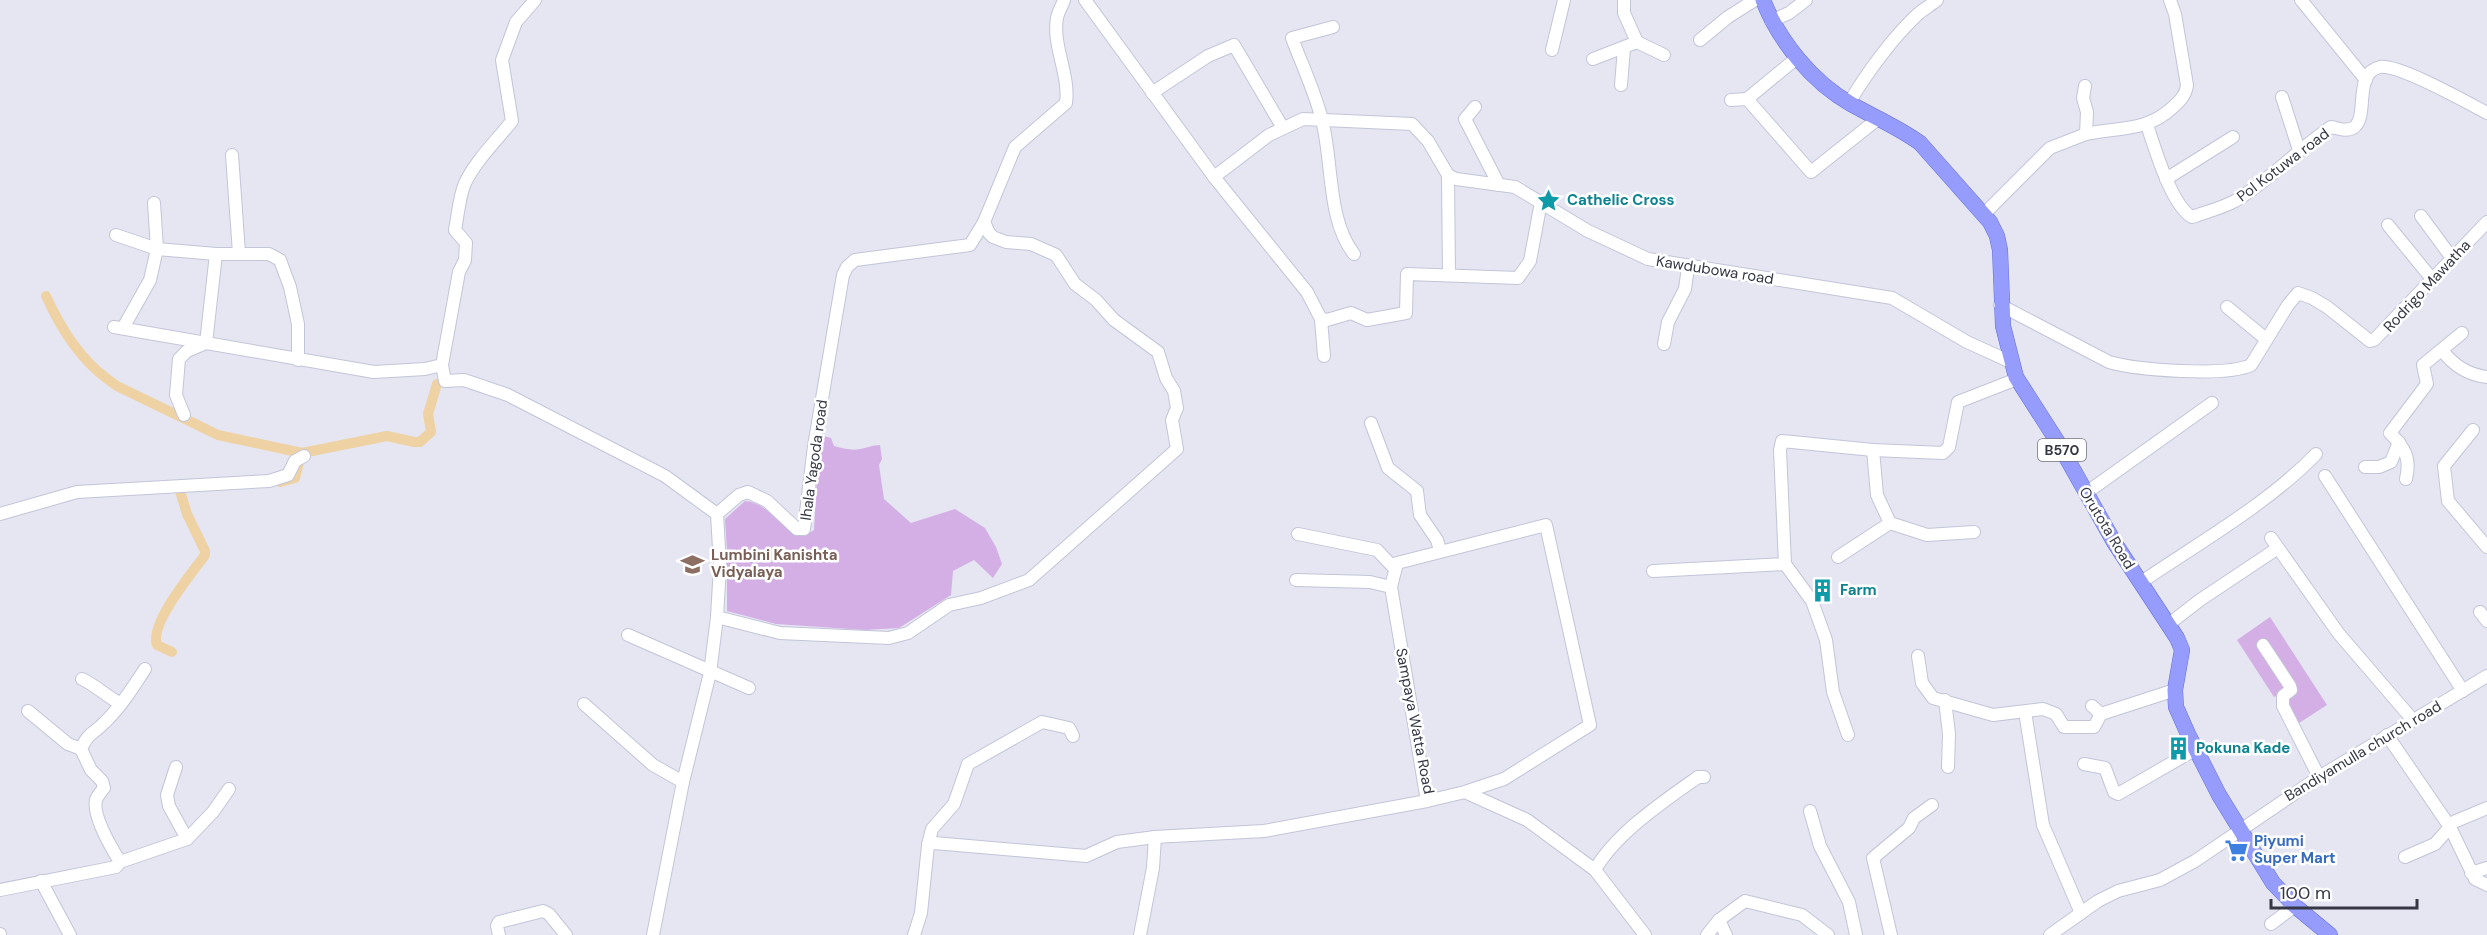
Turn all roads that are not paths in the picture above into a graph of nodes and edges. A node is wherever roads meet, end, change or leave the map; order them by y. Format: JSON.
{"nodes":[{"id":1,"x":535,"y":0,"type":"edge"},
{"id":2,"x":1064,"y":0,"type":"edge"},
{"id":3,"x":1085,"y":0,"type":"edge"},
{"id":4,"x":1564,"y":0,"type":"edge"},
{"id":5,"x":1624,"y":0,"type":"edge"},
{"id":6,"x":1755,"y":0,"type":"edge"},
{"id":7,"x":1763,"y":0,"type":"edge"},
{"id":8,"x":1806,"y":0,"type":"edge"},
{"id":9,"x":1937,"y":0,"type":"edge"},
{"id":10,"x":2170,"y":0,"type":"edge"},
{"id":11,"x":2301,"y":0,"type":"edge"},
{"id":12,"x":1772,"y":21,"type":"junction"},
{"id":13,"x":1334,"y":27,"type":"dead end"},
{"id":14,"x":1700,"y":40,"type":"dead end"},
{"id":15,"x":1637,"y":42,"type":"junction"},
{"id":16,"x":1624,"y":48,"type":"junction"},
{"id":17,"x":1552,"y":50,"type":"dead end"},
{"id":18,"x":1664,"y":55,"type":"dead end"},
{"id":19,"x":1797,"y":57,"type":"junction"},
{"id":20,"x":1593,"y":60,"type":"dead end"},
{"id":21,"x":2366,"y":80,"type":"junction"},
{"id":22,"x":1621,"y":85,"type":"dead end"},
{"id":23,"x":2085,"y":86,"type":"dead end"},
{"id":24,"x":1152,"y":93,"type":"junction"},
{"id":25,"x":2282,"y":97,"type":"dead end"},
{"id":26,"x":1731,"y":99,"type":"dead end"},
{"id":27,"x":1748,"y":99,"type":"junction"},
{"id":28,"x":1849,"y":103,"type":"junction"},
{"id":29,"x":1475,"y":107,"type":"dead end"},
{"id":30,"x":2487,"y":113,"type":"edge"},
{"id":31,"x":1879,"y":118,"type":"junction"},
{"id":32,"x":1322,"y":120,"type":"junction"},
{"id":33,"x":2147,"y":125,"type":"junction"},
{"id":34,"x":1283,"y":128,"type":"junction"},
{"id":35,"x":2086,"y":134,"type":"junction"},
{"id":36,"x":2233,"y":137,"type":"dead end"},
{"id":37,"x":2299,"y":150,"type":"junction"},
{"id":38,"x":232,"y":155,"type":"dead end"},
{"id":39,"x":1448,"y":175,"type":"junction"},
{"id":40,"x":1214,"y":177,"type":"junction"},
{"id":41,"x":2166,"y":179,"type":"junction"},
{"id":42,"x":1499,"y":185,"type":"junction"},
{"id":43,"x":1541,"y":202,"type":"junction"},
{"id":44,"x":154,"y":203,"type":"dead end"},
{"id":45,"x":1984,"y":214,"type":"junction"},
{"id":46,"x":2421,"y":216,"type":"dead end"},
{"id":47,"x":984,"y":222,"type":"junction"},
{"id":48,"x":2487,"y":222,"type":"edge"},
{"id":49,"x":2388,"y":225,"type":"dead end"},
{"id":50,"x":116,"y":236,"type":"dead end"},
{"id":51,"x":157,"y":249,"type":"junction"},
{"id":52,"x":239,"y":253,"type":"junction"},
{"id":53,"x":216,"y":254,"type":"junction"},
{"id":54,"x":1354,"y":254,"type":"dead end"},
{"id":55,"x":2452,"y":258,"type":"junction"},
{"id":56,"x":1688,"y":267,"type":"junction"},
{"id":57,"x":1449,"y":275,"type":"junction"},
{"id":58,"x":2432,"y":279,"type":"junction"},
{"id":59,"x":2000,"y":305,"type":"junction"},
{"id":60,"x":2227,"y":307,"type":"dead end"},
{"id":61,"x":1321,"y":319,"type":"junction"},
{"id":62,"x":2462,"y":333,"type":"dead end"},
{"id":63,"x":2266,"y":339,"type":"junction"},
{"id":64,"x":206,"y":343,"type":"junction"},
{"id":65,"x":1664,"y":344,"type":"dead end"},
{"id":66,"x":2442,"y":350,"type":"junction"},
{"id":67,"x":1324,"y":356,"type":"dead end"},
{"id":68,"x":298,"y":360,"type":"junction"},
{"id":69,"x":2011,"y":362,"type":"junction"},
{"id":70,"x":442,"y":365,"type":"junction"},
{"id":71,"x":2487,"y":377,"type":"edge"},
{"id":72,"x":2017,"y":379,"type":"junction"},
{"id":73,"x":2212,"y":403,"type":"dead end"},
{"id":74,"x":184,"y":415,"type":"dead end"},
{"id":75,"x":1371,"y":423,"type":"dead end"},
{"id":76,"x":2473,"y":430,"type":"dead end"},
{"id":77,"x":2399,"y":442,"type":"junction"},
{"id":78,"x":1873,"y":450,"type":"junction"},
{"id":79,"x":2316,"y":454,"type":"dead end"},
{"id":80,"x":299,"y":459,"type":"dead end"},
{"id":81,"x":2365,"y":467,"type":"dead end"},
{"id":82,"x":2325,"y":476,"type":"dead end"},
{"id":83,"x":2406,"y":479,"type":"dead end"},
{"id":84,"x":2086,"y":493,"type":"junction"},
{"id":85,"x":0,"y":513,"type":"edge"},
{"id":86,"x":717,"y":514,"type":"junction"},
{"id":87,"x":1890,"y":523,"type":"junction"},
{"id":88,"x":1974,"y":532,"type":"dead end"},
{"id":89,"x":1298,"y":534,"type":"dead end"},
{"id":90,"x":2487,"y":547,"type":"edge"},
{"id":91,"x":1440,"y":550,"type":"junction"},
{"id":92,"x":1838,"y":557,"type":"dead end"},
{"id":93,"x":1785,"y":564,"type":"junction"},
{"id":94,"x":1394,"y":568,"type":"junction"},
{"id":95,"x":1653,"y":572,"type":"dead end"},
{"id":96,"x":1296,"y":580,"type":"dead end"},
{"id":97,"x":2140,"y":583,"type":"junction"},
{"id":98,"x":1391,"y":586,"type":"junction"},
{"id":99,"x":717,"y":618,"type":"junction"},
{"id":100,"x":2169,"y":624,"type":"junction"},
{"id":101,"x":628,"y":635,"type":"dead end"},
{"id":102,"x":2263,"y":645,"type":"dead end"},
{"id":103,"x":1918,"y":656,"type":"dead end"},
{"id":104,"x":145,"y":669,"type":"dead end"},
{"id":105,"x":710,"y":673,"type":"junction"},
{"id":106,"x":2487,"y":676,"type":"edge"},
{"id":107,"x":82,"y":679,"type":"dead end"},
{"id":108,"x":749,"y":688,"type":"dead end"},
{"id":109,"x":2175,"y":690,"type":"junction"},
{"id":110,"x":2463,"y":692,"type":"junction"},
{"id":111,"x":1945,"y":700,"type":"junction"},
{"id":112,"x":121,"y":704,"type":"junction"},
{"id":113,"x":584,"y":704,"type":"dead end"},
{"id":114,"x":28,"y":711,"type":"dead end"},
{"id":115,"x":2026,"y":718,"type":"dead end"},
{"id":116,"x":2412,"y":719,"type":"junction"},
{"id":117,"x":1848,"y":735,"type":"dead end"},
{"id":118,"x":2387,"y":735,"type":"junction"},
{"id":119,"x":1073,"y":736,"type":"dead end"},
{"id":120,"x":2196,"y":748,"type":"junction"},
{"id":121,"x":81,"y":749,"type":"junction"},
{"id":122,"x":2084,"y":764,"type":"dead end"},
{"id":123,"x":1948,"y":766,"type":"dead end"},
{"id":124,"x":176,"y":767,"type":"dead end"},
{"id":125,"x":1704,"y":777,"type":"dead end"},
{"id":126,"x":2319,"y":777,"type":"junction"},
{"id":127,"x":683,"y":782,"type":"junction"},
{"id":128,"x":229,"y":789,"type":"dead end"},
{"id":129,"x":1465,"y":792,"type":"junction"},
{"id":130,"x":1427,"y":801,"type":"junction"},
{"id":131,"x":1932,"y":805,"type":"dead end"},
{"id":132,"x":2487,"y":808,"type":"edge"},
{"id":133,"x":1810,"y":811,"type":"dead end"},
{"id":134,"x":2450,"y":826,"type":"junction"},
{"id":135,"x":2240,"y":829,"type":"junction"},
{"id":136,"x":1155,"y":837,"type":"junction"},
{"id":137,"x":187,"y":839,"type":"junction"},
{"id":138,"x":928,"y":845,"type":"junction"},
{"id":139,"x":2405,"y":857,"type":"dead end"},
{"id":140,"x":120,"y":862,"type":"junction"},
{"id":141,"x":2487,"y":868,"type":"edge"},
{"id":142,"x":1595,"y":870,"type":"junction"},
{"id":143,"x":2471,"y":873,"type":"junction"},
{"id":144,"x":41,"y":881,"type":"junction"},
{"id":145,"x":2487,"y":885,"type":"edge"},
{"id":146,"x":0,"y":890,"type":"edge"},
{"id":147,"x":2295,"y":906,"type":"junction"},
{"id":148,"x":2081,"y":913,"type":"junction"},
{"id":149,"x":1719,"y":920,"type":"junction"},
{"id":150,"x":2271,"y":924,"type":"dead end"},
{"id":151,"x":70,"y":935,"type":"edge"},
{"id":152,"x":499,"y":935,"type":"edge"},
{"id":153,"x":566,"y":935,"type":"edge"},
{"id":154,"x":649,"y":935,"type":"edge"},
{"id":155,"x":914,"y":935,"type":"edge"},
{"id":156,"x":1140,"y":935,"type":"edge"},
{"id":157,"x":1644,"y":935,"type":"edge"},
{"id":158,"x":1707,"y":935,"type":"edge"},
{"id":159,"x":1726,"y":935,"type":"edge"},
{"id":160,"x":1828,"y":935,"type":"edge"},
{"id":161,"x":1856,"y":935,"type":"edge"},
{"id":162,"x":1891,"y":935,"type":"edge"},
{"id":163,"x":2050,"y":935,"type":"edge"},
{"id":164,"x":2330,"y":935,"type":"edge"}],
"edges":[{"from":1,"to":70,"type":"street"},
{"from":2,"to":47,"type":"street","name":"Ihala Yagoda road"},
{"from":3,"to":24,"type":"street"},
{"from":4,"to":17,"type":"street"},
{"from":5,"to":15,"type":"street"},
{"from":6,"to":14,"type":"street"},
{"from":7,"to":12,"type":"main road","name":"Orutota Road","number":"B570"},
{"from":8,"to":12,"type":"street"},
{"from":9,"to":28,"type":"street"},
{"from":10,"to":33,"type":"street"},
{"from":11,"to":21,"type":"street"},
{"from":12,"to":19,"type":"main road","name":"Orutota Road","number":"B570"},
{"from":13,"to":32,"type":"street"},
{"from":15,"to":16,"type":"street"},
{"from":15,"to":18,"type":"street"},
{"from":16,"to":20,"type":"street"},
{"from":16,"to":22,"type":"street"},
{"from":19,"to":27,"type":"street"},
{"from":19,"to":28,"type":"main road","name":"Orutota Road","number":"B570"},
{"from":21,"to":30,"type":"street"},
{"from":21,"to":37,"type":"street","name":"Pol Kotuwa road"},
{"from":23,"to":35,"type":"street"},
{"from":24,"to":34,"type":"street"},
{"from":24,"to":40,"type":"street"},
{"from":25,"to":37,"type":"street"},
{"from":26,"to":27,"type":"street"},
{"from":27,"to":31,"type":"street"},
{"from":28,"to":31,"type":"main road","name":"Orutota Road","number":"B570"},
{"from":29,"to":42,"type":"street"},
{"from":31,"to":45,"type":"main road","name":"Orutota Road","number":"B570"},
{"from":32,"to":34,"type":"street"},
{"from":32,"to":39,"type":"street"},
{"from":32,"to":54,"type":"street"},
{"from":33,"to":35,"type":"street"},
{"from":33,"to":41,"type":"street","name":"Pol Kotuwa road"},
{"from":34,"to":40,"type":"street"},
{"from":35,"to":45,"type":"street"},
{"from":36,"to":41,"type":"street"},
{"from":37,"to":41,"type":"street","name":"Pol Kotuwa road"},
{"from":38,"to":52,"type":"street"},
{"from":39,"to":42,"type":"street","name":"Kawdubowa road"},
{"from":39,"to":57,"type":"street"},
{"from":40,"to":61,"type":"street"},
{"from":42,"to":43,"type":"street","name":"Kawdubowa road"},
{"from":43,"to":56,"type":"street","name":"Kawdubowa road"},
{"from":43,"to":57,"type":"street"},
{"from":44,"to":51,"type":"street"},
{"from":45,"to":59,"type":"main road","name":"Orutota Road","number":"B570"},
{"from":46,"to":55,"type":"street"},
{"from":47,"to":86,"type":"street","name":"Ihala Yagoda road"},
{"from":47,"to":99,"type":"street"},
{"from":48,"to":55,"type":"street","name":"Rodrigo Mawatha"},
{"from":49,"to":58,"type":"street"},
{"from":50,"to":51,"type":"street"},
{"from":51,"to":53,"type":"street"},
{"from":51,"to":64,"type":"street"},
{"from":52,"to":53,"type":"street"},
{"from":52,"to":68,"type":"street"},
{"from":53,"to":64,"type":"street"},
{"from":55,"to":58,"type":"street","name":"Rodrigo Mawatha"},
{"from":56,"to":65,"type":"street"},
{"from":56,"to":69,"type":"street","name":"Kawdubowa road"},
{"from":57,"to":61,"type":"street"},
{"from":58,"to":63,"type":"street","name":"Rodrigo Mawatha"},
{"from":59,"to":63,"type":"street","name":"Rodrigo Mawatha"},
{"from":59,"to":69,"type":"main road","name":"Orutota Road","number":"B570"},
{"from":60,"to":63,"type":"street"},
{"from":61,"to":67,"type":"street"},
{"from":62,"to":66,"type":"street"},
{"from":64,"to":68,"type":"street"},
{"from":64,"to":74,"type":"street"},
{"from":66,"to":71,"type":"street"},
{"from":66,"to":77,"type":"street"},
{"from":68,"to":70,"type":"street"},
{"from":69,"to":72,"type":"main road","name":"Orutota Road","number":"B570"},
{"from":70,"to":86,"type":"street"},
{"from":72,"to":78,"type":"street"},
{"from":72,"to":84,"type":"main road","name":"Orutota Road","number":"B570"},
{"from":73,"to":84,"type":"street"},
{"from":75,"to":91,"type":"street"},
{"from":76,"to":90,"type":"street"},
{"from":77,"to":81,"type":"street"},
{"from":77,"to":83,"type":"street"},
{"from":78,"to":87,"type":"street"},
{"from":78,"to":93,"type":"street"},
{"from":79,"to":97,"type":"street"},
{"from":80,"to":85,"type":"street"},
{"from":82,"to":110,"type":"street"},
{"from":84,"to":97,"type":"main road","name":"Orutota Road","number":"B570"},
{"from":86,"to":99,"type":"street"},
{"from":87,"to":88,"type":"street"},
{"from":87,"to":92,"type":"street"},
{"from":89,"to":94,"type":"street"},
{"from":91,"to":94,"type":"street"},
{"from":91,"to":129,"type":"street","name":"Sampaya Watta Road"},
{"from":93,"to":95,"type":"street"},
{"from":93,"to":117,"type":"street"},
{"from":94,"to":98,"type":"street","name":"Sampaya Watta Road"},
{"from":96,"to":98,"type":"street"},
{"from":97,"to":100,"type":"main road","name":"Orutota Road","number":"B570"},
{"from":98,"to":130,"type":"street","name":"Sampaya Watta Road"},
{"from":99,"to":105,"type":"street"},
{"from":100,"to":109,"type":"main road","name":"Orutota Road","number":"B570"},
{"from":100,"to":116,"type":"street"},
{"from":101,"to":105,"type":"street"},
{"from":102,"to":126,"type":"street"},
{"from":103,"to":111,"type":"street"},
{"from":104,"to":112,"type":"street"},
{"from":105,"to":108,"type":"street"},
{"from":105,"to":127,"type":"street"},
{"from":106,"to":110,"type":"street","name":"Bandiyamulla church road"},
{"from":107,"to":112,"type":"street"},
{"from":109,"to":111,"type":"street"},
{"from":109,"to":120,"type":"main road","name":"Orutota Road","number":"B570"},
{"from":110,"to":116,"type":"street","name":"Bandiyamulla church road"},
{"from":111,"to":123,"type":"street"},
{"from":112,"to":121,"type":"street"},
{"from":113,"to":127,"type":"street"},
{"from":114,"to":121,"type":"street"},
{"from":115,"to":148,"type":"street"},
{"from":116,"to":118,"type":"street","name":"Bandiyamulla church road"},
{"from":118,"to":126,"type":"street","name":"Bandiyamulla church road"},
{"from":118,"to":134,"type":"street"},
{"from":119,"to":138,"type":"street"},
{"from":120,"to":122,"type":"street"},
{"from":120,"to":135,"type":"main road","name":"Orutota Road","number":"B570"},
{"from":121,"to":140,"type":"street"},
{"from":124,"to":137,"type":"street"},
{"from":125,"to":142,"type":"street"},
{"from":126,"to":135,"type":"street","name":"Bandiyamulla church road"},
{"from":127,"to":154,"type":"street"},
{"from":128,"to":137,"type":"street"},
{"from":129,"to":130,"type":"street","name":"Sampaya Watta Road"},
{"from":129,"to":142,"type":"street"},
{"from":130,"to":136,"type":"street"},
{"from":131,"to":162,"type":"street"},
{"from":132,"to":134,"type":"street"},
{"from":133,"to":161,"type":"street"},
{"from":134,"to":139,"type":"street"},
{"from":134,"to":143,"type":"street"},
{"from":135,"to":147,"type":"main road","name":"Orutota Road","number":"B570"},
{"from":135,"to":148,"type":"street"},
{"from":136,"to":138,"type":"street"},
{"from":136,"to":156,"type":"street"},
{"from":137,"to":140,"type":"street"},
{"from":138,"to":155,"type":"street"},
{"from":140,"to":144,"type":"street"},
{"from":141,"to":143,"type":"street"},
{"from":142,"to":157,"type":"street"},
{"from":143,"to":145,"type":"street"},
{"from":144,"to":146,"type":"street"},
{"from":144,"to":151,"type":"street"},
{"from":147,"to":150,"type":"street"},
{"from":147,"to":164,"type":"main road","name":"Orutota Road","number":"B570"},
{"from":148,"to":163,"type":"street"},
{"from":149,"to":158,"type":"street"},
{"from":149,"to":159,"type":"street"},
{"from":149,"to":160,"type":"street"},
{"from":152,"to":153,"type":"street"}]}
